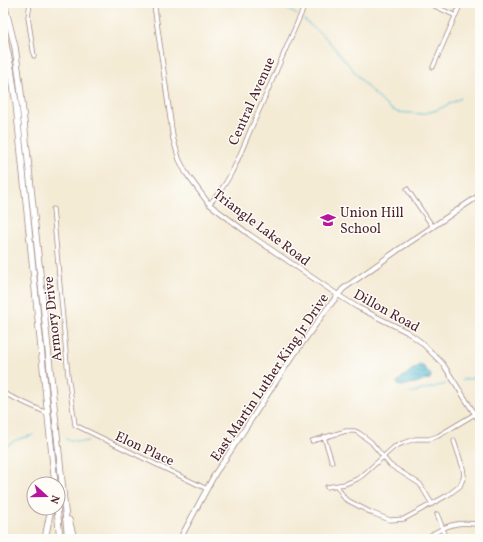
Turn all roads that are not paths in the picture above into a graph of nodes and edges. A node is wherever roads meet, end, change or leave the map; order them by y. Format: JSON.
{"nodes":[{"id":1,"x":4,"y":3,"type":"edge"},
{"id":2,"x":8,"y":3,"type":"edge"},
{"id":3,"x":30,"y":3,"type":"edge"},
{"id":4,"x":154,"y":3,"type":"edge"},
{"id":5,"x":306,"y":3,"type":"edge"},
{"id":6,"x":428,"y":3,"type":"edge"},
{"id":7,"x":461,"y":3,"type":"edge"},
{"id":8,"x":456,"y":16,"type":"junction"},
{"id":9,"x":3,"y":30,"type":"edge"},
{"id":10,"x":11,"y":32,"type":"junction"},
{"id":11,"x":34,"y":56,"type":"dead end"},
{"id":12,"x":433,"y":67,"type":"dead end"},
{"id":13,"x":407,"y":189,"type":"dead end"},
{"id":14,"x":480,"y":195,"type":"edge"},
{"id":15,"x":209,"y":204,"type":"junction"},
{"id":16,"x":52,"y":210,"type":"dead end"},
{"id":17,"x":433,"y":227,"type":"junction"},
{"id":18,"x":338,"y":295,"type":"junction"},
{"id":19,"x":3,"y":393,"type":"edge"},
{"id":20,"x":47,"y":413,"type":"junction"},
{"id":21,"x":474,"y":414,"type":"junction"},
{"id":22,"x":480,"y":422,"type":"edge"},
{"id":23,"x":75,"y":425,"type":"joint"},
{"id":24,"x":324,"y":437,"type":"junction"},
{"id":25,"x":454,"y":440,"type":"dead end"},
{"id":26,"x":312,"y":441,"type":"dead end"},
{"id":27,"x":383,"y":457,"type":"junction"},
{"id":28,"x":332,"y":462,"type":"dead end"},
{"id":29,"x":52,"y":476,"type":"edge"},
{"id":30,"x":61,"y":476,"type":"edge"},
{"id":31,"x":337,"y":486,"type":"junction"},
{"id":32,"x":327,"y":487,"type":"dead end"},
{"id":33,"x":207,"y":489,"type":"junction"},
{"id":34,"x":66,"y":501,"type":"edge"},
{"id":35,"x":432,"y":504,"type":"junction"},
{"id":36,"x":437,"y":514,"type":"dead end"},
{"id":37,"x":49,"y":516,"type":"edge"},
{"id":38,"x":58,"y":516,"type":"edge"},
{"id":39,"x":66,"y":516,"type":"edge"},
{"id":40,"x":480,"y":525,"type":"edge"},
{"id":41,"x":443,"y":528,"type":"junction"},
{"id":42,"x":45,"y":539,"type":"edge"},
{"id":43,"x":60,"y":539,"type":"edge"},
{"id":44,"x":68,"y":539,"type":"edge"},
{"id":45,"x":74,"y":539,"type":"edge"},
{"id":46,"x":180,"y":539,"type":"edge"},
{"id":47,"x":425,"y":539,"type":"edge"},
{"id":48,"x":447,"y":539,"type":"edge"}],
"edges":[{"from":1,"to":10,"type":"highway"},
{"from":2,"to":10,"type":"highway"},
{"from":3,"to":11,"type":"street"},
{"from":4,"to":15,"type":"street","name":"Triangle Lake Road"},
{"from":5,"to":15,"type":"street","name":"Central Avenue"},
{"from":6,"to":8,"type":"street"},
{"from":7,"to":8,"type":"street"},
{"from":8,"to":12,"type":"street"},
{"from":9,"to":20,"type":"highway"},
{"from":10,"to":30,"type":"highway"},
{"from":13,"to":17,"type":"street"},
{"from":14,"to":17,"type":"main road","name":"East Martin Luther King Jr Drive"},
{"from":15,"to":18,"type":"street","name":"Triangle Lake Road"},
{"from":16,"to":23,"type":"street","name":"Armory Drive"},
{"from":17,"to":18,"type":"main road","name":"East Martin Luther King Jr Drive"},
{"from":18,"to":21,"type":"street","name":"Dillon Road"},
{"from":18,"to":33,"type":"main road","name":"East Martin Luther King Jr Drive"},
{"from":19,"to":20,"type":"street"},
{"from":20,"to":29,"type":"highway"},
{"from":21,"to":22,"type":"street","name":"Dillon Road"},
{"from":21,"to":27,"type":"street"},
{"from":23,"to":33,"type":"street","name":"Elon Place"},
{"from":24,"to":26,"type":"street"},
{"from":24,"to":27,"type":"street"},
{"from":24,"to":28,"type":"street"},
{"from":25,"to":35,"type":"street"},
{"from":27,"to":31,"type":"street"},
{"from":27,"to":35,"type":"street"},
{"from":31,"to":32,"type":"street"},
{"from":31,"to":35,"type":"street"},
{"from":33,"to":46,"type":"main road","name":"East Martin Luther King Jr Drive"},
{"from":34,"to":45,"type":"highway"},
{"from":36,"to":41,"type":"street"},
{"from":37,"to":42,"type":"highway"},
{"from":38,"to":43,"type":"highway"},
{"from":39,"to":44,"type":"highway"},
{"from":40,"to":41,"type":"street"},
{"from":41,"to":47,"type":"street"},
{"from":41,"to":48,"type":"street"}]}
